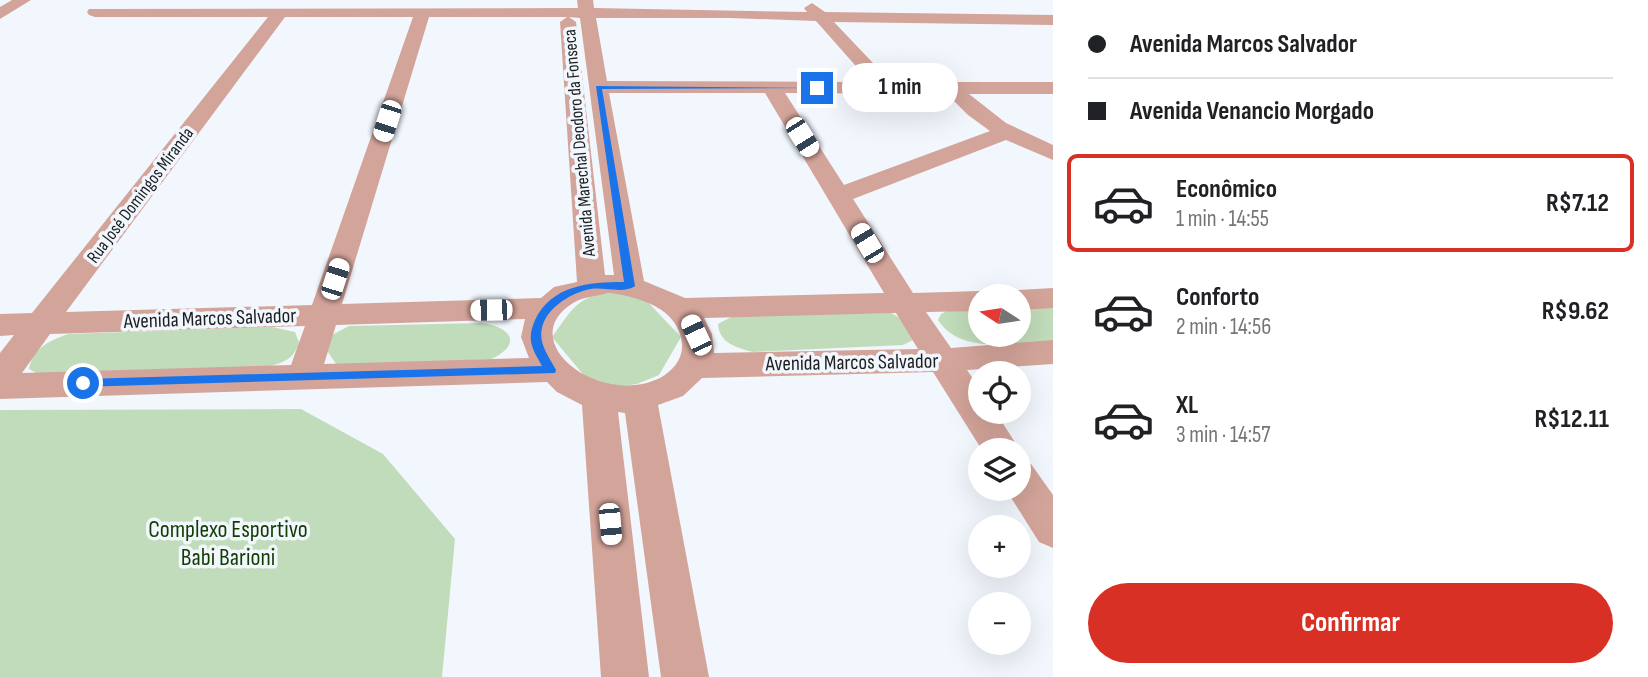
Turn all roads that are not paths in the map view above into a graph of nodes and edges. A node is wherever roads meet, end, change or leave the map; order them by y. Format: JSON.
{"nodes":[{"id":1,"x":23,"y":0,"type":"edge"},
{"id":2,"x":208,"y":0,"type":"edge"},
{"id":3,"x":806,"y":0,"type":"edge"},
{"id":4,"x":576,"y":6,"type":"edge"},
{"id":5,"x":1004,"y":6,"type":"dead end"},
{"id":6,"x":414,"y":8,"type":"edge"},
{"id":7,"x":95,"y":12,"type":"dead end"},
{"id":8,"x":195,"y":13,"type":"junction"},
{"id":9,"x":0,"y":14,"type":"edge"},
{"id":10,"x":279,"y":14,"type":"junction"},
{"id":11,"x":818,"y":16,"type":"junction"},
{"id":12,"x":1025,"y":20,"type":"junction"},
{"id":13,"x":1053,"y":20,"type":"edge"},
{"id":14,"x":598,"y":87,"type":"junction"},
{"id":15,"x":885,"y":87,"type":"junction"},
{"id":16,"x":772,"y":88,"type":"junction"},
{"id":17,"x":953,"y":88,"type":"junction"},
{"id":18,"x":1053,"y":88,"type":"edge"},
{"id":19,"x":1005,"y":133,"type":"junction"},
{"id":20,"x":1053,"y":152,"type":"edge"},
{"id":21,"x":838,"y":196,"type":"junction"},
{"id":22,"x":592,"y":285,"type":"junction"},
{"id":23,"x":629,"y":286,"type":"junction"},
{"id":24,"x":1053,"y":298,"type":"edge"},
{"id":25,"x":1031,"y":299,"type":"edge"},
{"id":26,"x":968,"y":301,"type":"edge"},
{"id":27,"x":905,"y":304,"type":"junction"},
{"id":28,"x":546,"y":308,"type":"junction"},
{"id":29,"x":678,"y":308,"type":"junction"},
{"id":30,"x":323,"y":315,"type":"junction"},
{"id":31,"x":42,"y":323,"type":"junction"},
{"id":32,"x":0,"y":325,"type":"edge"},
{"id":33,"x":1053,"y":352,"type":"edge"},
{"id":34,"x":944,"y":360,"type":"junction"},
{"id":35,"x":693,"y":366,"type":"junction"},
{"id":36,"x":550,"y":370,"type":"junction"},
{"id":37,"x":304,"y":376,"type":"junction"},
{"id":38,"x":0,"y":377,"type":"edge"},
{"id":39,"x":0,"y":386,"type":"edge"},
{"id":40,"x":599,"y":396,"type":"junction"},
{"id":41,"x":640,"y":398,"type":"junction"},
{"id":42,"x":994,"y":438,"type":"edge"},
{"id":43,"x":1031,"y":496,"type":"edge"},
{"id":44,"x":1053,"y":529,"type":"edge"},
{"id":45,"x":625,"y":677,"type":"edge"},
{"id":46,"x":685,"y":677,"type":"edge"}],
"edges":[{"from":1,"to":9,"type":"street"},
{"from":2,"to":8,"type":"street"},
{"from":3,"to":11,"type":"street"},
{"from":4,"to":6,"type":"street"},
{"from":4,"to":11,"type":"street"},
{"from":4,"to":14,"type":"street","name":"Avenida Marechal Deodoro da Fonseca"},
{"from":4,"to":22,"type":"street","name":"Avenida Marechal Deodoro da Fonseca"},
{"from":5,"to":12,"type":"street"},
{"from":6,"to":10,"type":"street"},
{"from":6,"to":30,"type":"street"},
{"from":7,"to":8,"type":"street"},
{"from":8,"to":10,"type":"street"},
{"from":10,"to":31,"type":"street","name":"Rua José Domingos Miranda"},
{"from":11,"to":12,"type":"street"},
{"from":11,"to":15,"type":"street"},
{"from":12,"to":13,"type":"street"},
{"from":14,"to":16,"type":"street"},
{"from":14,"to":23,"type":"street","name":"Avenida Marechal Deodoro da Fonseca"},
{"from":15,"to":16,"type":"street"},
{"from":15,"to":17,"type":"street"},
{"from":16,"to":21,"type":"street"},
{"from":17,"to":18,"type":"street"},
{"from":17,"to":19,"type":"street"},
{"from":19,"to":20,"type":"street"},
{"from":19,"to":21,"type":"street"},
{"from":21,"to":27,"type":"street"},
{"from":22,"to":23,"type":"street"},
{"from":22,"to":28,"type":"street"},
{"from":23,"to":29,"type":"street"},
{"from":24,"to":25,"type":"street"},
{"from":26,"to":27,"type":"street"},
{"from":27,"to":29,"type":"street"},
{"from":27,"to":34,"type":"street"},
{"from":28,"to":30,"type":"street","name":"Avenida Marcos Salvador"},
{"from":28,"to":36,"type":"street"},
{"from":29,"to":35,"type":"street"},
{"from":30,"to":31,"type":"street","name":"Avenida Marcos Salvador"},
{"from":30,"to":37,"type":"street"},
{"from":31,"to":32,"type":"street","name":"Avenida Marcos Salvador"},
{"from":31,"to":38,"type":"street","name":"Rua José Domingos Miranda"},
{"from":33,"to":34,"type":"street","name":"Avenida Marcos Salvador"},
{"from":34,"to":35,"type":"street","name":"Avenida Marcos Salvador"},
{"from":34,"to":42,"type":"street"},
{"from":35,"to":41,"type":"street"},
{"from":36,"to":37,"type":"street"},
{"from":36,"to":40,"type":"street"},
{"from":37,"to":39,"type":"street"},
{"from":40,"to":41,"type":"street"},
{"from":40,"to":45,"type":"street"},
{"from":41,"to":46,"type":"street"},
{"from":43,"to":44,"type":"street"}]}
